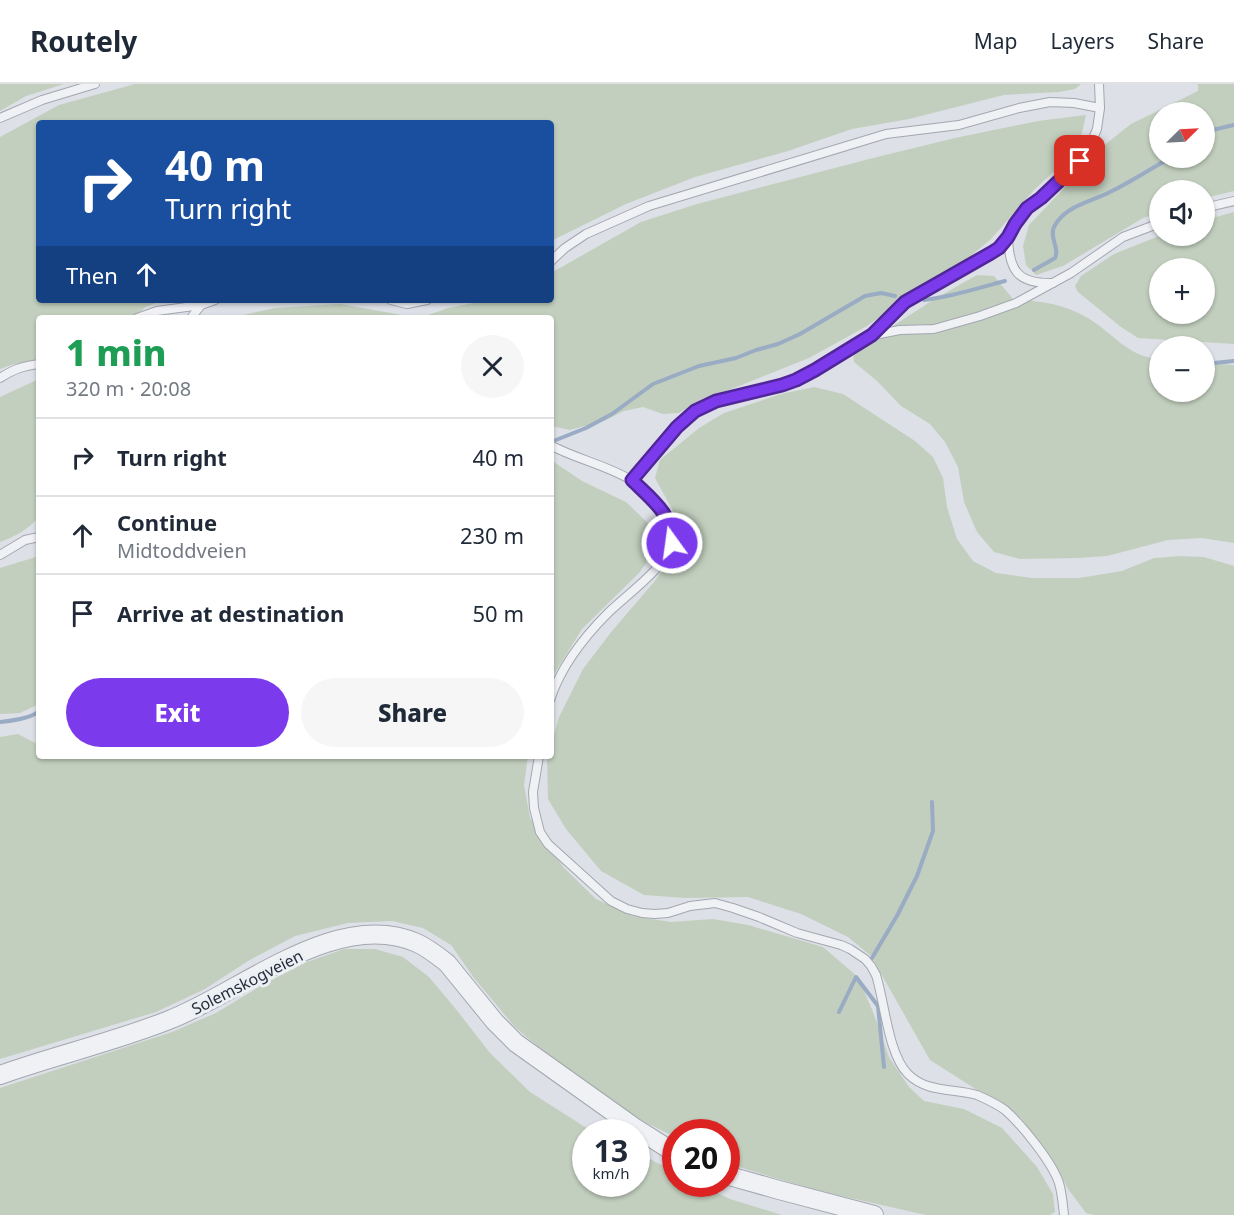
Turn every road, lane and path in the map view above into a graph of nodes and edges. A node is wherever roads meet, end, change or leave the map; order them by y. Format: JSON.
{"nodes":[{"id":1,"x":95,"y":84,"type":"edge"},
{"id":2,"x":1099,"y":84,"type":"edge"},
{"id":3,"x":1100,"y":108,"type":"junction"},
{"id":4,"x":0,"y":118,"type":"edge"},
{"id":5,"x":1234,"y":201,"type":"edge"},
{"id":6,"x":1215,"y":205,"type":"edge"},
{"id":7,"x":1149,"y":227,"type":"edge"},
{"id":8,"x":1008,"y":237,"type":"junction"},
{"id":9,"x":554,"y":258,"type":"edge"},
{"id":10,"x":1055,"y":282,"type":"junction"},
{"id":11,"x":207,"y":303,"type":"edge"},
{"id":12,"x":201,"y":305,"type":"junction"},
{"id":13,"x":146,"y":315,"type":"edge"},
{"id":14,"x":193,"y":315,"type":"edge"},
{"id":15,"x":872,"y":335,"type":"junction"},
{"id":16,"x":36,"y":364,"type":"edge"},
{"id":17,"x":0,"y":378,"type":"edge"},
{"id":18,"x":554,"y":447,"type":"edge"},
{"id":19,"x":632,"y":480,"type":"junction"},
{"id":20,"x":36,"y":538,"type":"edge"},
{"id":21,"x":0,"y":555,"type":"edge"},
{"id":22,"x":554,"y":689,"type":"edge"},
{"id":23,"x":538,"y":759,"type":"edge"},
{"id":24,"x":0,"y":1075,"type":"edge"},
{"id":25,"x":662,"y":1145,"type":"edge"},
{"id":26,"x":740,"y":1179,"type":"edge"},
{"id":27,"x":852,"y":1212,"type":"edge"},
{"id":28,"x":874,"y":1215,"type":"edge"},
{"id":29,"x":1064,"y":1215,"type":"edge"}],
"edges":[{"from":1,"to":4,"type":"lane"},
{"from":2,"to":3,"type":"lane"},
{"from":3,"to":8,"type":"lane"},
{"from":3,"to":9,"type":"lane"},
{"from":5,"to":6,"type":"lane"},
{"from":7,"to":10,"type":"lane"},
{"from":8,"to":10,"type":"lane"},
{"from":8,"to":15,"type":"lane"},
{"from":10,"to":15,"type":"lane"},
{"from":11,"to":12,"type":"lane"},
{"from":12,"to":13,"type":"lane"},
{"from":12,"to":14,"type":"lane"},
{"from":15,"to":19,"type":"lane"},
{"from":16,"to":17,"type":"lane"},
{"from":18,"to":19,"type":"lane"},
{"from":19,"to":22,"type":"lane"},
{"from":20,"to":21,"type":"lane"},
{"from":23,"to":29,"type":"lane"},
{"from":24,"to":25,"type":"street","name":"Solemskogveien"},
{"from":26,"to":27,"type":"street"},
{"from":27,"to":28,"type":"street"}]}
